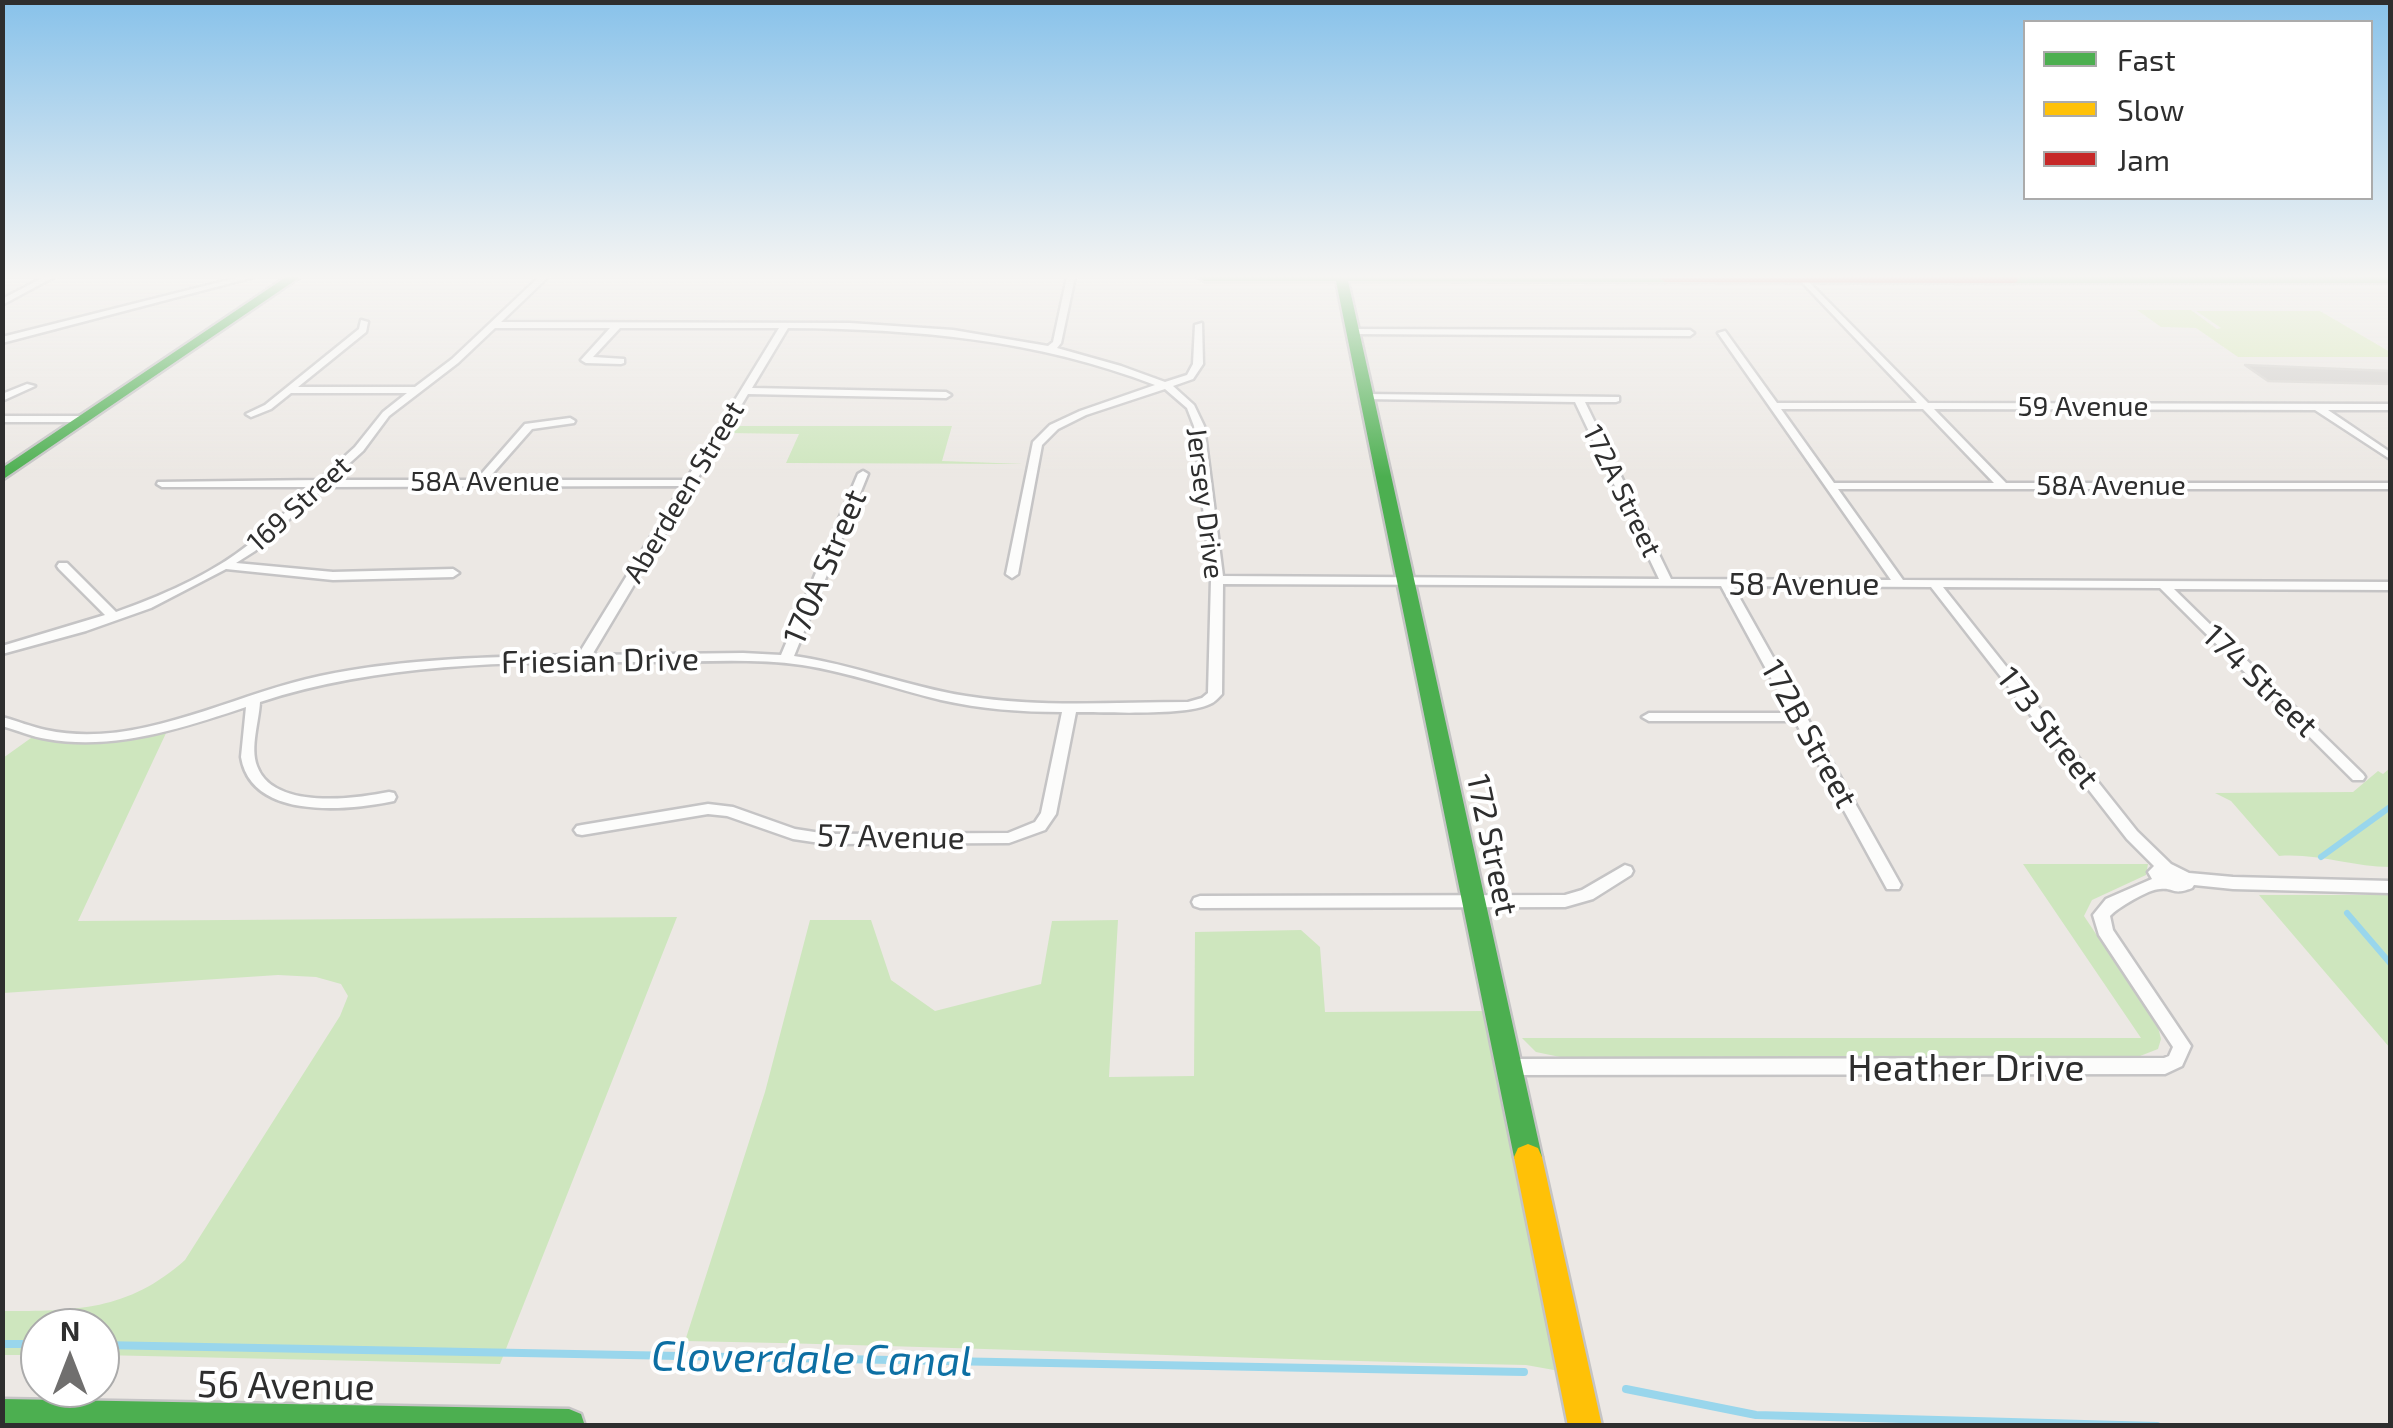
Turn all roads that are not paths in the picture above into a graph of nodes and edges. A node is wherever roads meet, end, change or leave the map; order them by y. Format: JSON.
{"nodes":[{"id":1,"x":193,"y":344,"type":"edge"},
{"id":2,"x":346,"y":344,"type":"edge"},
{"id":3,"x":474,"y":344,"type":"edge"},
{"id":4,"x":601,"y":344,"type":"edge"},
{"id":5,"x":775,"y":344,"type":"edge"},
{"id":6,"x":1014,"y":344,"type":"edge"},
{"id":7,"x":1057,"y":344,"type":"edge"},
{"id":8,"x":1199,"y":344,"type":"edge"},
{"id":9,"x":1355,"y":344,"type":"edge"},
{"id":10,"x":1730,"y":344,"type":"edge"},
{"id":11,"x":1864,"y":344,"type":"edge"},
{"id":12,"x":1050,"y":349,"type":"junction"},
{"id":13,"x":621,"y":361,"type":"dead end"},
{"id":14,"x":30,"y":386,"type":"dead end"},
{"id":15,"x":1168,"y":387,"type":"junction"},
{"id":16,"x":290,"y":390,"type":"junction"},
{"id":17,"x":414,"y":390,"type":"junction"},
{"id":18,"x":745,"y":391,"type":"junction"},
{"id":19,"x":946,"y":395,"type":"dead end"},
{"id":20,"x":1366,"y":397,"type":"junction"},
{"id":21,"x":2,"y":398,"type":"edge"},
{"id":22,"x":1579,"y":399,"type":"junction"},
{"id":23,"x":1616,"y":399,"type":"dead end"},
{"id":24,"x":1775,"y":406,"type":"junction"},
{"id":25,"x":1924,"y":406,"type":"junction"},
{"id":26,"x":2318,"y":407,"type":"junction"},
{"id":27,"x":2390,"y":408,"type":"edge"},
{"id":28,"x":251,"y":414,"type":"dead end"},
{"id":29,"x":2,"y":419,"type":"edge"},
{"id":30,"x":85,"y":419,"type":"junction"},
{"id":31,"x":570,"y":421,"type":"dead end"},
{"id":32,"x":2390,"y":456,"type":"edge"},
{"id":33,"x":863,"y":474,"type":"dead end"},
{"id":34,"x":2,"y":476,"type":"edge"},
{"id":35,"x":324,"y":482,"type":"junction"},
{"id":36,"x":480,"y":482,"type":"junction"},
{"id":37,"x":689,"y":483,"type":"junction"},
{"id":38,"x":162,"y":484,"type":"dead end"},
{"id":39,"x":1832,"y":486,"type":"junction"},
{"id":40,"x":2002,"y":486,"type":"junction"},
{"id":41,"x":2390,"y":486,"type":"edge"},
{"id":42,"x":63,"y":566,"type":"dead end"},
{"id":43,"x":226,"y":566,"type":"junction"},
{"id":44,"x":453,"y":573,"type":"dead end"},
{"id":45,"x":1012,"y":574,"type":"dead end"},
{"id":46,"x":1217,"y":580,"type":"junction"},
{"id":47,"x":1404,"y":581,"type":"junction"},
{"id":48,"x":1667,"y":583,"type":"junction"},
{"id":49,"x":1725,"y":583,"type":"junction"},
{"id":50,"x":1900,"y":584,"type":"junction"},
{"id":51,"x":1935,"y":584,"type":"junction"},
{"id":52,"x":2163,"y":586,"type":"junction"},
{"id":53,"x":2390,"y":586,"type":"edge"},
{"id":54,"x":114,"y":617,"type":"junction"},
{"id":55,"x":2,"y":650,"type":"edge"},
{"id":56,"x":583,"y":658,"type":"junction"},
{"id":57,"x":786,"y":659,"type":"junction"},
{"id":58,"x":253,"y":702,"type":"junction"},
{"id":59,"x":1202,"y":704,"type":"joint"},
{"id":60,"x":1070,"y":706,"type":"junction"},
{"id":61,"x":1649,"y":717,"type":"dead end"},
{"id":62,"x":1800,"y":717,"type":"junction"},
{"id":63,"x":2,"y":720,"type":"edge"},
{"id":64,"x":2358,"y":777,"type":"dead end"},
{"id":65,"x":388,"y":798,"type":"dead end"},
{"id":66,"x":582,"y":830,"type":"dead end"},
{"id":67,"x":1625,"y":871,"type":"dead end"},
{"id":68,"x":2163,"y":874,"type":"junction"},
{"id":69,"x":2390,"y":884,"type":"edge"},
{"id":70,"x":1893,"y":886,"type":"dead end"},
{"id":71,"x":1200,"y":902,"type":"dead end"},
{"id":72,"x":1474,"y":902,"type":"junction"},
{"id":73,"x":1510,"y":1067,"type":"junction"},
{"id":74,"x":2,"y":1416,"type":"edge"},
{"id":75,"x":569,"y":1426,"type":"edge"},
{"id":76,"x":1585,"y":1426,"type":"edge"}],
"edges":[{"from":1,"to":30,"type":"main road"},
{"from":2,"to":16,"type":"street"},
{"from":3,"to":17,"type":"street","name":"169 Street"},
{"from":4,"to":13,"type":"street"},
{"from":5,"to":18,"type":"street","name":"Aberdeen Street"},
{"from":6,"to":12,"type":"street","name":"Jersey Drive"},
{"from":7,"to":12,"type":"street"},
{"from":8,"to":15,"type":"street"},
{"from":9,"to":20,"type":"main road","name":"172 Street"},
{"from":10,"to":24,"type":"street"},
{"from":11,"to":25,"type":"street"},
{"from":12,"to":15,"type":"street","name":"Jersey Drive"},
{"from":14,"to":21,"type":"street"},
{"from":15,"to":45,"type":"street"},
{"from":15,"to":46,"type":"street","name":"Jersey Drive"},
{"from":16,"to":17,"type":"street"},
{"from":16,"to":28,"type":"street"},
{"from":17,"to":35,"type":"street","name":"169 Street"},
{"from":18,"to":19,"type":"street"},
{"from":18,"to":37,"type":"street","name":"Aberdeen Street"},
{"from":20,"to":22,"type":"street"},
{"from":20,"to":47,"type":"main road","name":"172 Street"},
{"from":22,"to":23,"type":"street"},
{"from":22,"to":48,"type":"street","name":"172A Street"},
{"from":24,"to":25,"type":"street","name":"59 Avenue"},
{"from":24,"to":39,"type":"street"},
{"from":25,"to":26,"type":"street","name":"59 Avenue"},
{"from":25,"to":40,"type":"street"},
{"from":26,"to":27,"type":"street","name":"59 Avenue"},
{"from":26,"to":32,"type":"street"},
{"from":29,"to":30,"type":"street"},
{"from":30,"to":34,"type":"main road"},
{"from":31,"to":36,"type":"street"},
{"from":33,"to":57,"type":"street","name":"170A Street"},
{"from":35,"to":36,"type":"street","name":"58A Avenue"},
{"from":35,"to":38,"type":"street","name":"58A Avenue"},
{"from":35,"to":43,"type":"street","name":"169 Street"},
{"from":36,"to":37,"type":"street","name":"58A Avenue"},
{"from":37,"to":56,"type":"street","name":"Aberdeen Street"},
{"from":39,"to":40,"type":"street","name":"58A Avenue"},
{"from":39,"to":50,"type":"street"},
{"from":40,"to":41,"type":"street","name":"58A Avenue"},
{"from":42,"to":54,"type":"street"},
{"from":43,"to":44,"type":"street"},
{"from":43,"to":54,"type":"street","name":"169 Street"},
{"from":46,"to":47,"type":"street","name":"58 Avenue"},
{"from":46,"to":59,"type":"street","name":"Jersey Drive"},
{"from":47,"to":48,"type":"street","name":"58 Avenue"},
{"from":47,"to":72,"type":"main road","name":"172 Street"},
{"from":48,"to":49,"type":"street","name":"58 Avenue"},
{"from":49,"to":50,"type":"street","name":"58 Avenue"},
{"from":49,"to":62,"type":"street","name":"172B Street"},
{"from":50,"to":51,"type":"street","name":"58 Avenue"},
{"from":51,"to":52,"type":"street","name":"58 Avenue"},
{"from":51,"to":68,"type":"street","name":"173 Street"},
{"from":52,"to":53,"type":"street","name":"58 Avenue"},
{"from":52,"to":64,"type":"street","name":"174 Street"},
{"from":54,"to":55,"type":"street","name":"169 Street"},
{"from":56,"to":57,"type":"street","name":"Friesian Drive"},
{"from":56,"to":58,"type":"street","name":"Friesian Drive"},
{"from":57,"to":60,"type":"street","name":"Friesian Drive"},
{"from":58,"to":63,"type":"street","name":"Friesian Drive"},
{"from":58,"to":65,"type":"street"},
{"from":59,"to":60,"type":"street","name":"Friesian Drive"},
{"from":60,"to":66,"type":"street","name":"57 Avenue"},
{"from":61,"to":62,"type":"street"},
{"from":62,"to":70,"type":"street","name":"172B Street"},
{"from":67,"to":72,"type":"street"},
{"from":68,"to":69,"type":"street"},
{"from":68,"to":73,"type":"street","name":"Heather Drive"},
{"from":71,"to":72,"type":"street"},
{"from":72,"to":73,"type":"main road","name":"172 Street"},
{"from":73,"to":76,"type":"main road","name":"172 Street"},
{"from":74,"to":75,"type":"main road","name":"56 Avenue"}]}
